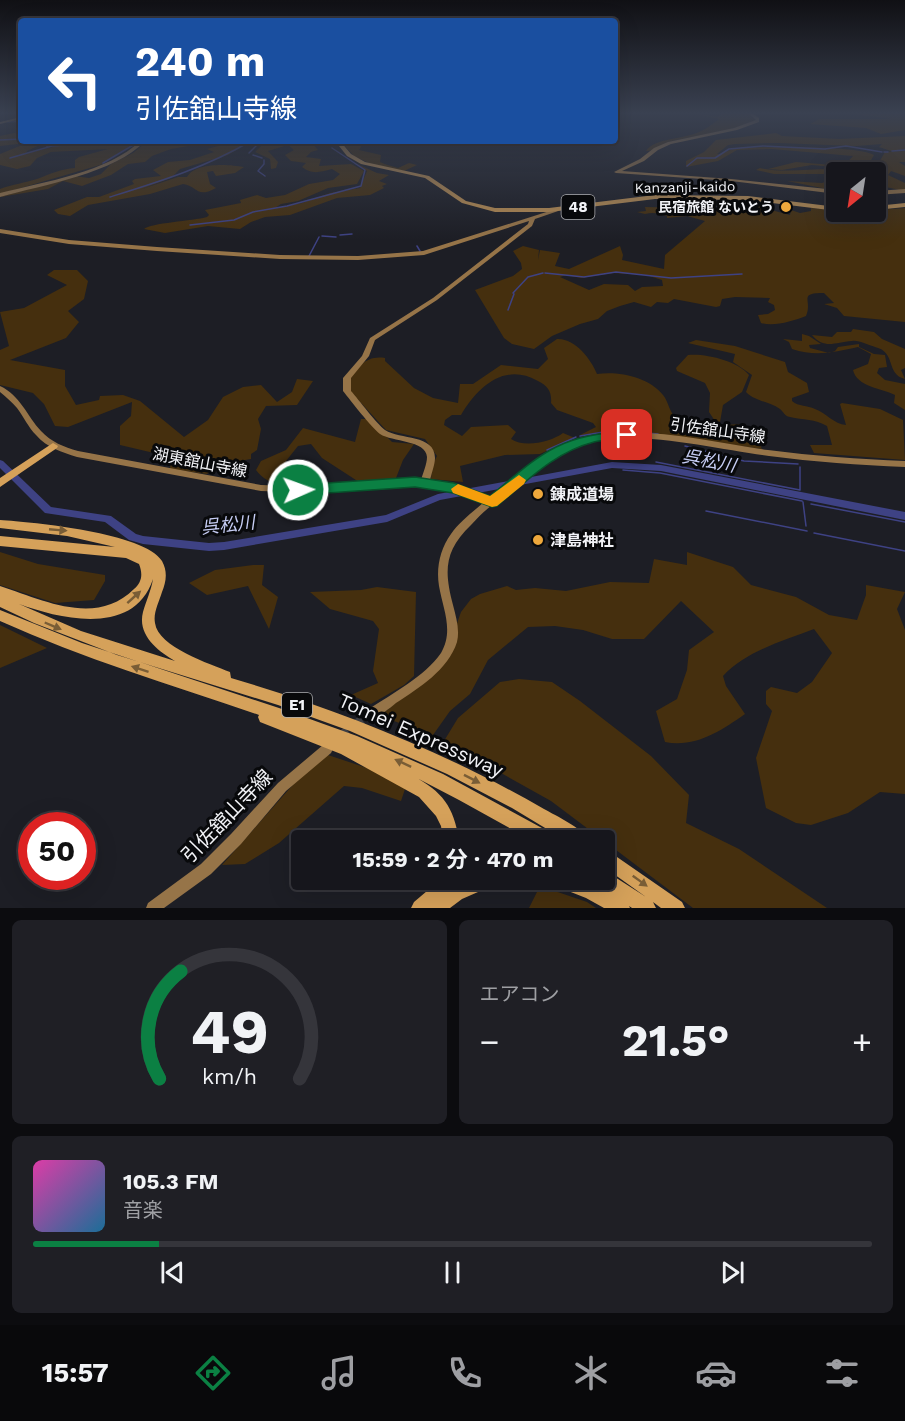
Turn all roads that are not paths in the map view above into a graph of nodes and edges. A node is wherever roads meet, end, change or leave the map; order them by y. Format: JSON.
{"nodes":[{"id":1,"x":126,"y":155,"type":"edge"},
{"id":2,"x":349,"y":155,"type":"edge"},
{"id":3,"x":648,"y":155,"type":"edge"},
{"id":4,"x":826,"y":191,"type":"edge"},
{"id":5,"x":905,"y":191,"type":"edge"},
{"id":6,"x":886,"y":192,"type":"edge"},
{"id":7,"x":0,"y":195,"type":"edge"},
{"id":8,"x":905,"y":206,"type":"edge"},
{"id":9,"x":886,"y":207,"type":"edge"},
{"id":10,"x":826,"y":208,"type":"edge"},
{"id":11,"x":561,"y":209,"type":"junction"},
{"id":12,"x":532,"y":219,"type":"junction"},
{"id":13,"x":0,"y":231,"type":"edge"},
{"id":14,"x":0,"y":388,"type":"edge"},
{"id":15,"x":53,"y":446,"type":"junction"},
{"id":16,"x":905,"y":464,"type":"edge"},
{"id":17,"x":2,"y":479,"type":"edge"},
{"id":18,"x":425,"y":483,"type":"junction"},
{"id":19,"x":492,"y":502,"type":"junction"},
{"id":20,"x":0,"y":524,"type":"edge"},
{"id":21,"x":0,"y":541,"type":"edge"},
{"id":22,"x":0,"y":591,"type":"edge"},
{"id":23,"x":0,"y":601,"type":"edge"},
{"id":24,"x":0,"y":615,"type":"edge"},
{"id":25,"x":162,"y":676,"type":"junction"},
{"id":26,"x":317,"y":712,"type":"junction"},
{"id":27,"x":373,"y":713,"type":"tunnel mouth"},
{"id":28,"x":327,"y":749,"type":"dead end"},
{"id":29,"x":449,"y":830,"type":"edge"},
{"id":30,"x":529,"y":830,"type":"edge"},
{"id":31,"x":563,"y":830,"type":"edge"},
{"id":32,"x":615,"y":864,"type":"edge"},
{"id":33,"x":615,"y":886,"type":"edge"},
{"id":34,"x":437,"y":890,"type":"edge"},
{"id":35,"x":463,"y":890,"type":"edge"},
{"id":36,"x":589,"y":890,"type":"edge"},
{"id":37,"x":153,"y":908,"type":"edge"},
{"id":38,"x":420,"y":908,"type":"edge"},
{"id":39,"x":436,"y":908,"type":"edge"},
{"id":40,"x":621,"y":908,"type":"edge"},
{"id":41,"x":647,"y":908,"type":"edge"},
{"id":42,"x":675,"y":908,"type":"edge"}],
"edges":[{"from":1,"to":7,"type":"street"},
{"from":2,"to":11,"type":"main road","name":"Kanzanji-kaido","number":"48"},
{"from":3,"to":4,"type":"street"},
{"from":5,"to":6,"type":"street"},
{"from":8,"to":9,"type":"main road"},
{"from":10,"to":11,"type":"main road","name":"Kanzanji-kaido","number":"48"},
{"from":11,"to":12,"type":"street"},
{"from":12,"to":13,"type":"street"},
{"from":12,"to":18,"type":"street"},
{"from":14,"to":15,"type":"street","name":"湖東舘山寺線"},
{"from":15,"to":17,"type":"highway"},
{"from":15,"to":18,"type":"street","name":"湖東舘山寺線"},
{"from":16,"to":19,"type":"street","name":"引佐舘山寺線"},
{"from":18,"to":19,"type":"street","name":"湖東舘山寺線"},
{"from":19,"to":27,"type":"street","name":"引佐舘山寺線"},
{"from":20,"to":26,"type":"highway","one_way":true},
{"from":22,"to":21,"type":"highway","one_way":true},
{"from":23,"to":26,"type":"highway","name":"Tomei Expressway","number":"E1","one_way":true},
{"from":25,"to":24,"type":"highway","name":"Tomei Expressway","number":"E1","one_way":true},
{"from":25,"to":29,"type":"highway"},
{"from":30,"to":25,"type":"highway","name":"Tomei Expressway","number":"E1","one_way":true},
{"from":26,"to":31,"type":"highway","name":"Tomei Expressway","number":"E1","one_way":true},
{"from":28,"to":37,"type":"street","name":"引佐舘山寺線"},
{"from":32,"to":42,"type":"highway","one_way":true},
{"from":33,"to":41,"type":"highway"},
{"from":34,"to":38,"type":"highway"},
{"from":35,"to":39,"type":"highway"},
{"from":36,"to":40,"type":"highway"}]}
